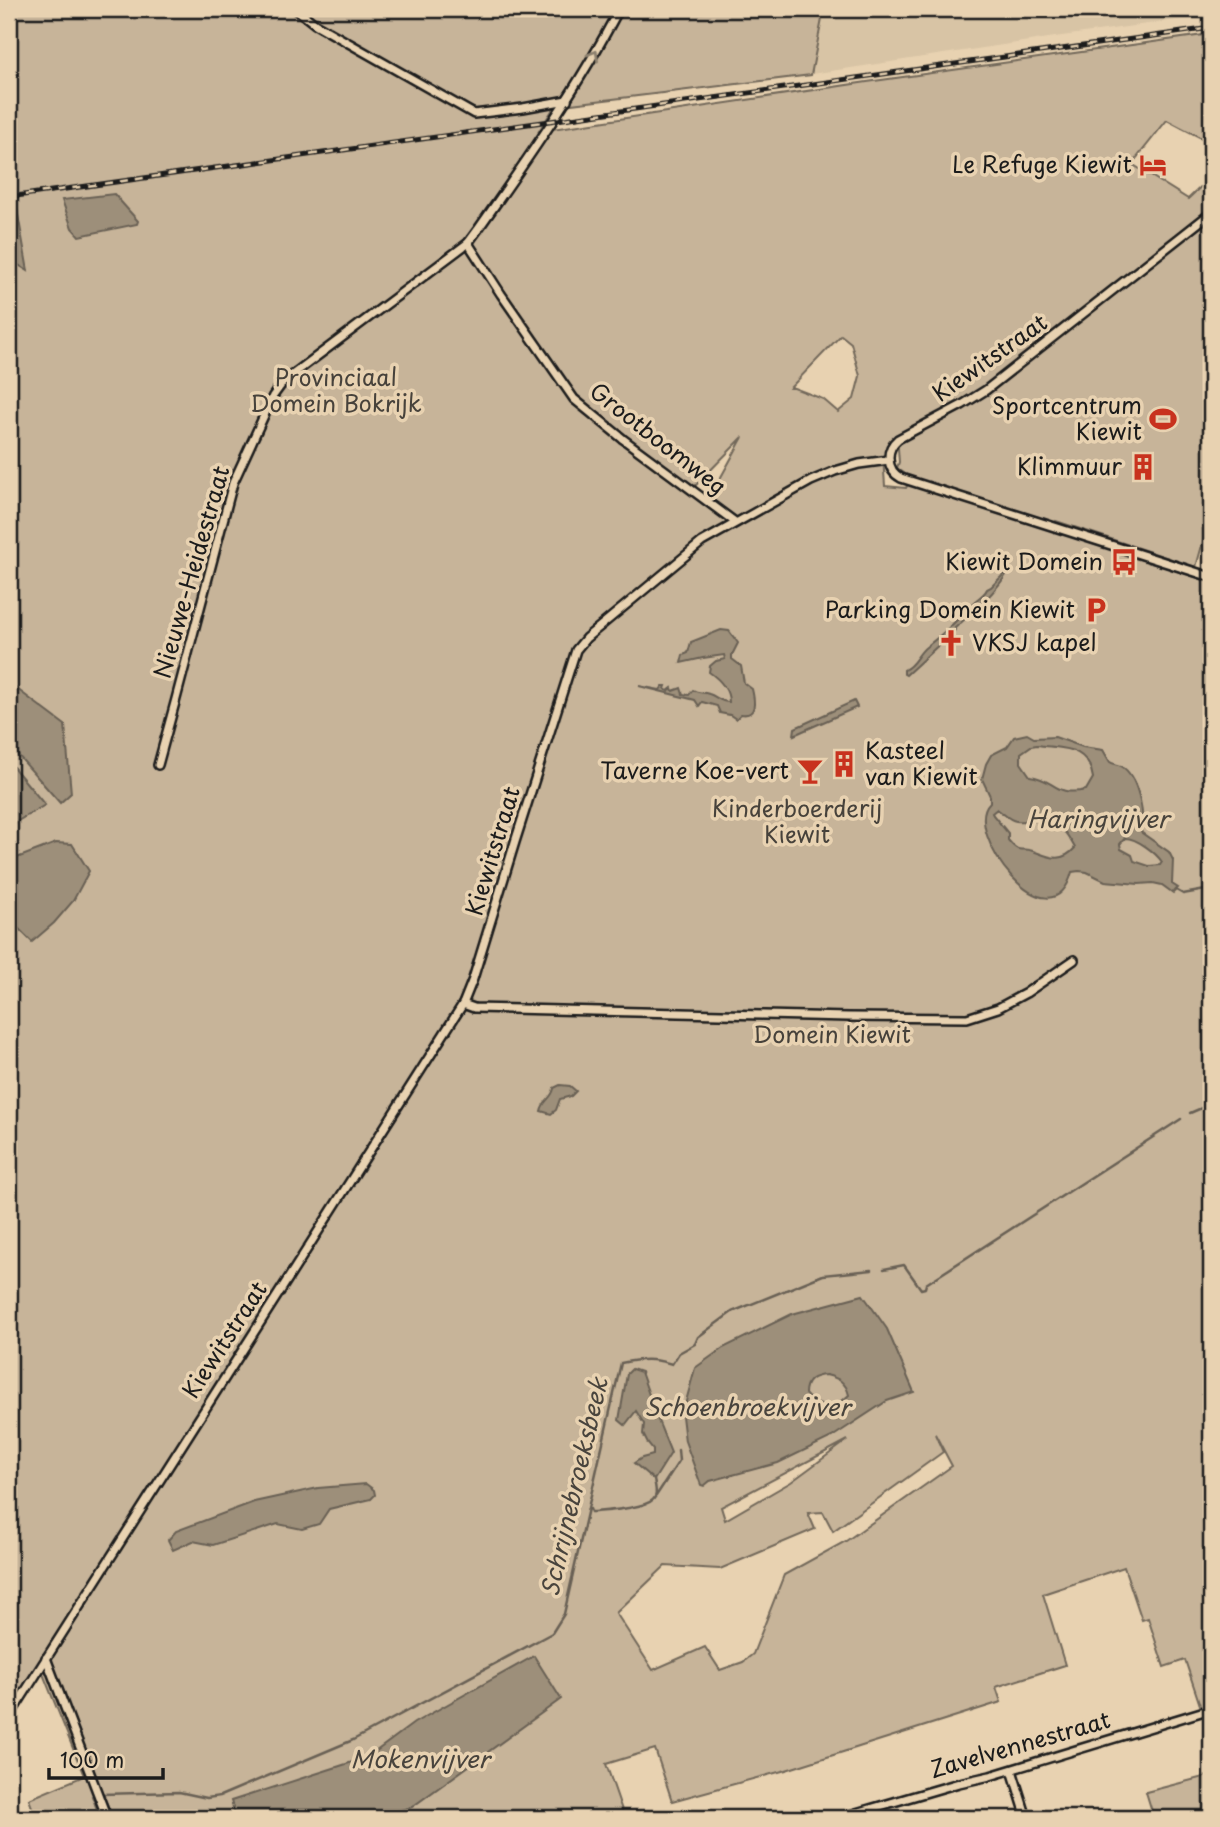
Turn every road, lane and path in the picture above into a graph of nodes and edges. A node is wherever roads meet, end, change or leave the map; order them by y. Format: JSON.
{"nodes":[{"id":1,"x":296,"y":9,"type":"edge"},
{"id":2,"x":619,"y":9,"type":"edge"},
{"id":3,"x":567,"y":100,"type":"junction"},
{"id":4,"x":1211,"y":213,"type":"edge"},
{"id":5,"x":468,"y":243,"type":"junction"},
{"id":6,"x":889,"y":460,"type":"junction"},
{"id":7,"x":735,"y":522,"type":"junction"},
{"id":8,"x":1211,"y":577,"type":"edge"},
{"id":9,"x":158,"y":765,"type":"dead end"},
{"id":10,"x":1074,"y":960,"type":"dead end"},
{"id":11,"x":463,"y":1004,"type":"junction"},
{"id":12,"x":46,"y":1658,"type":"junction"},
{"id":13,"x":1211,"y":1709,"type":"edge"},
{"id":14,"x":9,"y":1717,"type":"edge"},
{"id":15,"x":1012,"y":1770,"type":"junction"},
{"id":16,"x":107,"y":1818,"type":"edge"},
{"id":17,"x":839,"y":1818,"type":"edge"},
{"id":18,"x":1027,"y":1818,"type":"edge"}],
"edges":[{"from":1,"to":3,"type":"street"},
{"from":3,"to":2,"type":"street","name":"Nieuwe-Heidestraat","one_way":true},
{"from":3,"to":5,"type":"street","name":"Nieuwe-Heidestraat"},
{"from":4,"to":6,"type":"street","name":"Kiewitstraat"},
{"from":5,"to":7,"type":"street","name":"Grootboomweg"},
{"from":5,"to":9,"type":"street","name":"Nieuwe-Heidestraat"},
{"from":6,"to":7,"type":"street","name":"Kiewitstraat"},
{"from":6,"to":8,"type":"street"},
{"from":7,"to":11,"type":"street","name":"Kiewitstraat"},
{"from":10,"to":11,"type":"street"},
{"from":11,"to":12,"type":"street","name":"Kiewitstraat"},
{"from":12,"to":14,"type":"street","name":"Kiewitstraat"},
{"from":12,"to":16,"type":"street"},
{"from":13,"to":15,"type":"street","name":"Zavelvennestraat"},
{"from":15,"to":17,"type":"street","name":"Zavelvennestraat"},
{"from":15,"to":18,"type":"street"}]}
